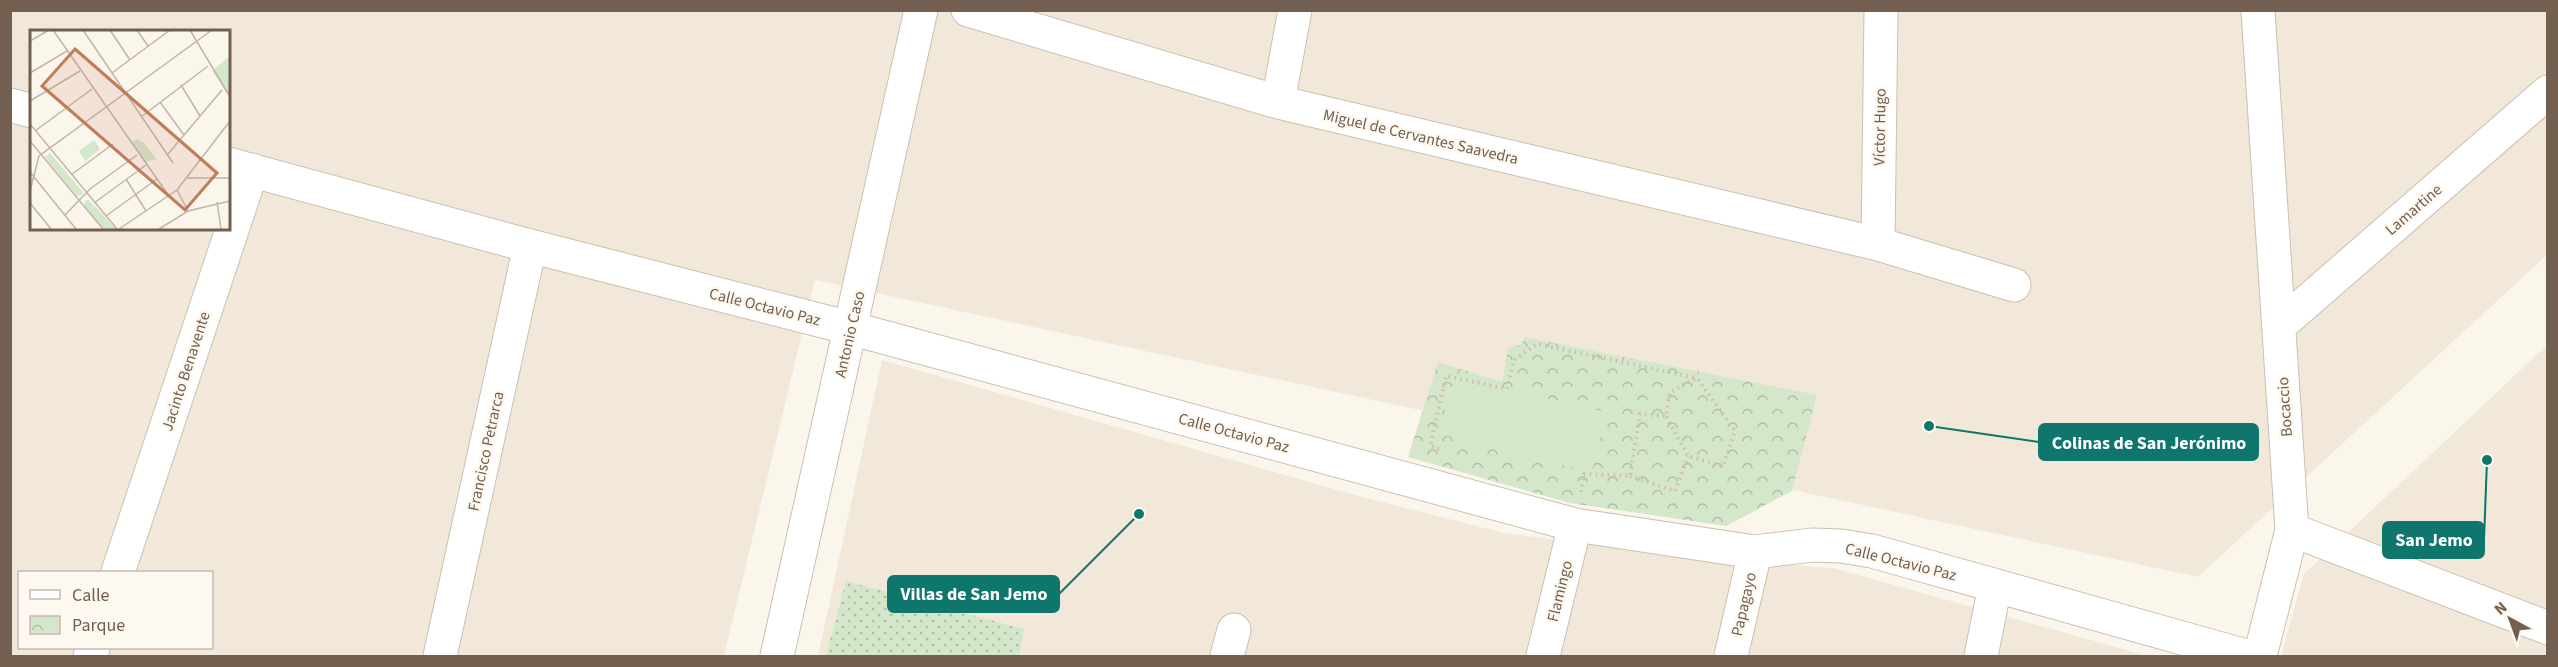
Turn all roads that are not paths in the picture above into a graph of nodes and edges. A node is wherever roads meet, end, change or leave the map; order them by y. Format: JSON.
{"nodes":[{"id":1,"x":921,"y":10,"type":"edge"},
{"id":2,"x":968,"y":10,"type":"edge"},
{"id":3,"x":1295,"y":10,"type":"edge"},
{"id":4,"x":1881,"y":10,"type":"edge"},
{"id":5,"x":2259,"y":10,"type":"edge"},
{"id":6,"x":2547,"y":92,"type":"edge"},
{"id":7,"x":1278,"y":102,"type":"junction"},
{"id":8,"x":10,"y":105,"type":"edge"},
{"id":9,"x":30,"y":110,"type":"edge"},
{"id":10,"x":240,"y":167,"type":"edge"},
{"id":11,"x":230,"y":200,"type":"edge"},
{"id":12,"x":221,"y":230,"type":"edge"},
{"id":13,"x":1878,"y":244,"type":"junction"},
{"id":14,"x":530,"y":246,"type":"junction"},
{"id":15,"x":2014,"y":285,"type":"dead end"},
{"id":16,"x":2279,"y":326,"type":"junction"},
{"id":17,"x":850,"y":328,"type":"junction"},
{"id":18,"x":1575,"y":525,"type":"junction"},
{"id":19,"x":2292,"y":530,"type":"junction"},
{"id":20,"x":1755,"y":552,"type":"junction"},
{"id":21,"x":119,"y":571,"type":"edge"},
{"id":22,"x":1995,"y":586,"type":"junction"},
{"id":23,"x":2547,"y":628,"type":"edge"},
{"id":24,"x":440,"y":657,"type":"edge"},
{"id":25,"x":777,"y":657,"type":"edge"},
{"id":26,"x":1543,"y":657,"type":"edge"},
{"id":27,"x":1731,"y":657,"type":"edge"},
{"id":28,"x":1981,"y":657,"type":"edge"},
{"id":29,"x":2246,"y":657,"type":"edge"},
{"id":30,"x":2260,"y":657,"type":"edge"}],
"edges":[{"from":1,"to":17,"type":"street","name":"Antonio Caso"},
{"from":2,"to":7,"type":"street","name":"Miguel de Cervantes Saavedra"},
{"from":3,"to":7,"type":"street"},
{"from":4,"to":13,"type":"street","name":"Víctor Hugo"},
{"from":5,"to":16,"type":"street","name":"Bocaccio"},
{"from":6,"to":16,"type":"street","name":"Lamartine"},
{"from":7,"to":13,"type":"street","name":"Miguel de Cervantes Saavedra"},
{"from":8,"to":9,"type":"street"},
{"from":10,"to":11,"type":"street","name":"Jacinto Benavente"},
{"from":10,"to":14,"type":"street","name":"Calle Octavio Paz"},
{"from":12,"to":21,"type":"street","name":"Jacinto Benavente"},
{"from":13,"to":15,"type":"street","name":"Miguel de Cervantes Saavedra"},
{"from":14,"to":17,"type":"street","name":"Calle Octavio Paz"},
{"from":14,"to":24,"type":"street","name":"Francisco Petrarca"},
{"from":16,"to":19,"type":"street","name":"Bocaccio"},
{"from":17,"to":18,"type":"street","name":"Calle Octavio Paz"},
{"from":17,"to":25,"type":"street","name":"Antonio Caso"},
{"from":18,"to":20,"type":"street","name":"Calle Octavio Paz"},
{"from":18,"to":26,"type":"street","name":"Flamingo"},
{"from":19,"to":23,"type":"street"},
{"from":19,"to":30,"type":"street","name":"Bocaccio"},
{"from":20,"to":22,"type":"street","name":"Calle Octavio Paz"},
{"from":20,"to":27,"type":"street","name":"Papagayo"},
{"from":22,"to":28,"type":"street"},
{"from":22,"to":29,"type":"street","name":"Calle Octavio Paz"}]}
